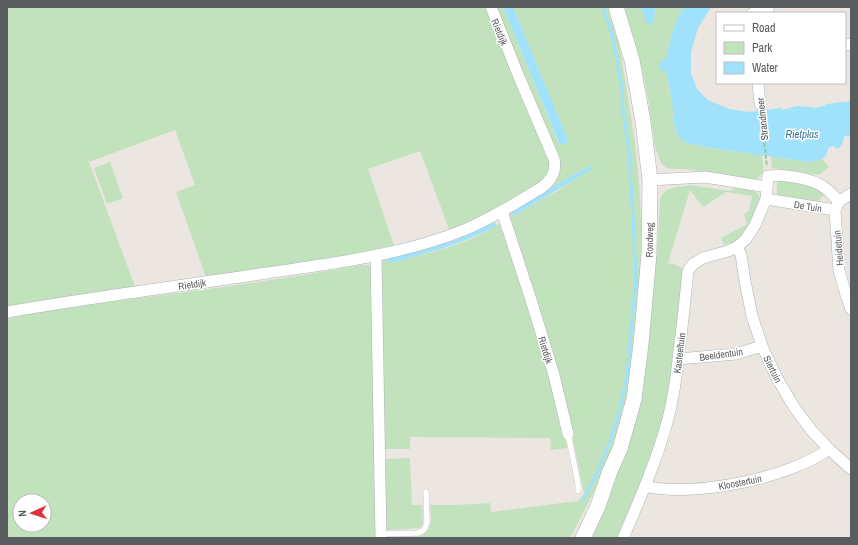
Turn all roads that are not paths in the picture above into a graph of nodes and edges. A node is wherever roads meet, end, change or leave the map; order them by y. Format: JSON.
{"nodes":[{"id":1,"x":491,"y":7,"type":"edge"},
{"id":2,"x":616,"y":7,"type":"edge"},
{"id":3,"x":769,"y":7,"type":"edge"},
{"id":4,"x":759,"y":12,"type":"edge"},
{"id":5,"x":758,"y":84,"type":"edge"},
{"id":6,"x":760,"y":104,"type":"road end"},
{"id":7,"x":650,"y":180,"type":"junction"},
{"id":8,"x":767,"y":181,"type":"junction"},
{"id":9,"x":851,"y":194,"type":"edge"},
{"id":10,"x":766,"y":199,"type":"junction"},
{"id":11,"x":837,"y":206,"type":"junction"},
{"id":12,"x":502,"y":211,"type":"junction"},
{"id":13,"x":737,"y":247,"type":"junction"},
{"id":14,"x":376,"y":256,"type":"junction"},
{"id":15,"x":851,"y":309,"type":"edge"},
{"id":16,"x":7,"y":312,"type":"edge"},
{"id":17,"x":762,"y":346,"type":"junction"},
{"id":18,"x":678,"y":359,"type":"junction"},
{"id":19,"x":568,"y":434,"type":"joint"},
{"id":20,"x":829,"y":449,"type":"junction"},
{"id":21,"x":851,"y":469,"type":"edge"},
{"id":22,"x":610,"y":471,"type":"junction"},
{"id":23,"x":645,"y":486,"type":"junction"},
{"id":24,"x":578,"y":491,"type":"dead end"},
{"id":25,"x":426,"y":492,"type":"dead end"},
{"id":26,"x":381,"y":536,"type":"edge"},
{"id":27,"x":573,"y":538,"type":"edge"},
{"id":28,"x":583,"y":538,"type":"edge"},
{"id":29,"x":623,"y":538,"type":"edge"}],
"edges":[{"from":1,"to":12,"type":"street","name":"Rietdijk"},
{"from":2,"to":7,"type":"main road","name":"Rondweg"},
{"from":3,"to":4,"type":"street"},
{"from":5,"to":6,"type":"street","name":"Strandmeer"},
{"from":7,"to":8,"type":"street","name":"De Tuin"},
{"from":7,"to":22,"type":"main road","name":"Rondweg"},
{"from":8,"to":10,"type":"street"},
{"from":8,"to":11,"type":"street","name":"De Tuin"},
{"from":9,"to":11,"type":"street"},
{"from":10,"to":11,"type":"street","name":"De Tuin"},
{"from":10,"to":13,"type":"street","name":"Kasteeltuin"},
{"from":11,"to":15,"type":"street","name":"Heidetuin"},
{"from":12,"to":14,"type":"street","name":"Rietdijk"},
{"from":12,"to":19,"type":"street","name":"Rietdijk"},
{"from":13,"to":17,"type":"street","name":"Siertuin"},
{"from":13,"to":18,"type":"street","name":"Kasteeltuin"},
{"from":14,"to":16,"type":"street","name":"Rietdijk"},
{"from":14,"to":26,"type":"street"},
{"from":17,"to":18,"type":"street","name":"Beeldentuin"},
{"from":17,"to":20,"type":"street","name":"Siertuin"},
{"from":18,"to":23,"type":"street","name":"Kasteeltuin"},
{"from":19,"to":24,"type":"lane","name":"Rietdijk"},
{"from":20,"to":21,"type":"street","name":"Siertuin"},
{"from":20,"to":23,"type":"street","name":"Kloostertuin"},
{"from":22,"to":27,"type":"main road","name":"Rondweg"},
{"from":22,"to":28,"type":"main road","name":"Rondweg"},
{"from":23,"to":29,"type":"street","name":"Kasteeltuin"},
{"from":25,"to":26,"type":"lane"}]}
